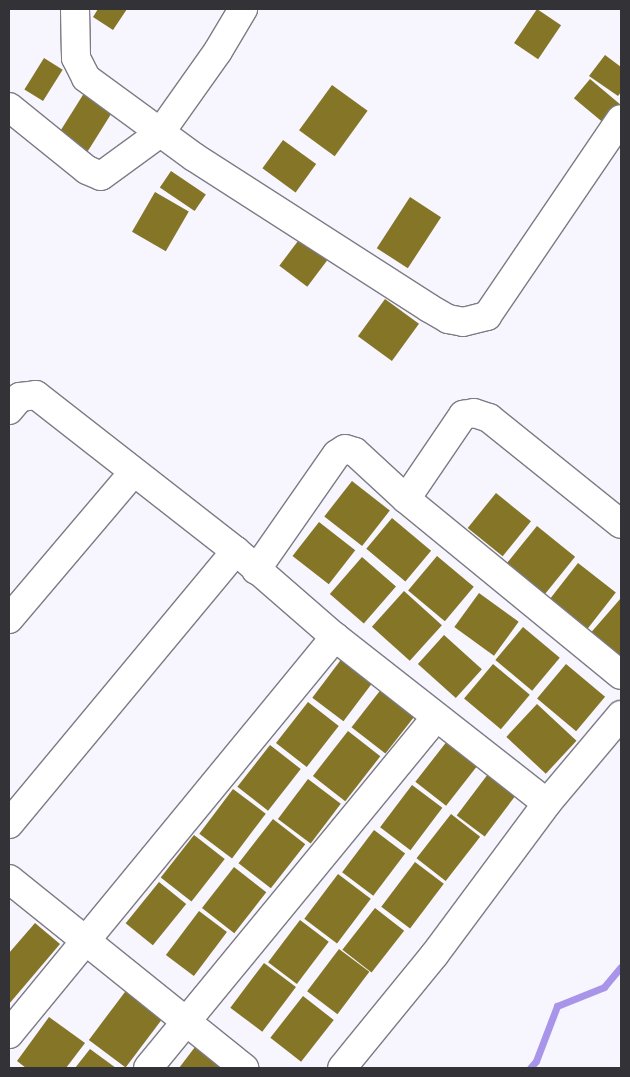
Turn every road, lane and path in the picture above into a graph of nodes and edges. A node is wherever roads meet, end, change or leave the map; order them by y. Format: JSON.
{"nodes":[{"id":1,"x":75,"y":9,"type":"edge"},
{"id":2,"x":242,"y":9,"type":"edge"},
{"id":3,"x":9,"y":107,"type":"edge"},
{"id":4,"x":621,"y":119,"type":"edge"},
{"id":5,"x":160,"y":133,"type":"junction"},
{"id":6,"x":9,"y":410,"type":"edge"},
{"id":7,"x":133,"y":473,"type":"junction"},
{"id":8,"x":406,"y":499,"type":"junction"},
{"id":9,"x":621,"y":524,"type":"edge"},
{"id":10,"x":236,"y":551,"type":"junction"},
{"id":11,"x":256,"y":570,"type":"junction"},
{"id":12,"x":9,"y":619,"type":"edge"},
{"id":13,"x":335,"y":637,"type":"junction"},
{"id":14,"x":621,"y":674,"type":"edge"},
{"id":15,"x":621,"y":715,"type":"edge"},
{"id":16,"x":436,"y":717,"type":"junction"},
{"id":17,"x":547,"y":803,"type":"junction"},
{"id":18,"x":9,"y":824,"type":"edge"},
{"id":19,"x":9,"y":879,"type":"edge"},
{"id":20,"x":86,"y":938,"type":"junction"},
{"id":21,"x":185,"y":1022,"type":"junction"},
{"id":22,"x":9,"y":1034,"type":"edge"},
{"id":23,"x":148,"y":1068,"type":"edge"},
{"id":24,"x":244,"y":1068,"type":"edge"},
{"id":25,"x":342,"y":1068,"type":"edge"}],
"edges":[{"from":1,"to":5,"type":"street"},
{"from":2,"to":5,"type":"street"},
{"from":3,"to":5,"type":"street"},
{"from":4,"to":5,"type":"street"},
{"from":6,"to":7,"type":"street"},
{"from":7,"to":10,"type":"street"},
{"from":7,"to":12,"type":"street"},
{"from":8,"to":9,"type":"street"},
{"from":8,"to":11,"type":"street"},
{"from":8,"to":14,"type":"street"},
{"from":10,"to":11,"type":"street"},
{"from":10,"to":18,"type":"street"},
{"from":11,"to":13,"type":"street"},
{"from":13,"to":16,"type":"street"},
{"from":13,"to":20,"type":"street"},
{"from":15,"to":17,"type":"street"},
{"from":16,"to":17,"type":"street"},
{"from":16,"to":21,"type":"street"},
{"from":17,"to":25,"type":"street"},
{"from":19,"to":20,"type":"street"},
{"from":20,"to":21,"type":"street"},
{"from":20,"to":22,"type":"street"},
{"from":21,"to":23,"type":"street"},
{"from":21,"to":24,"type":"street"}]}
